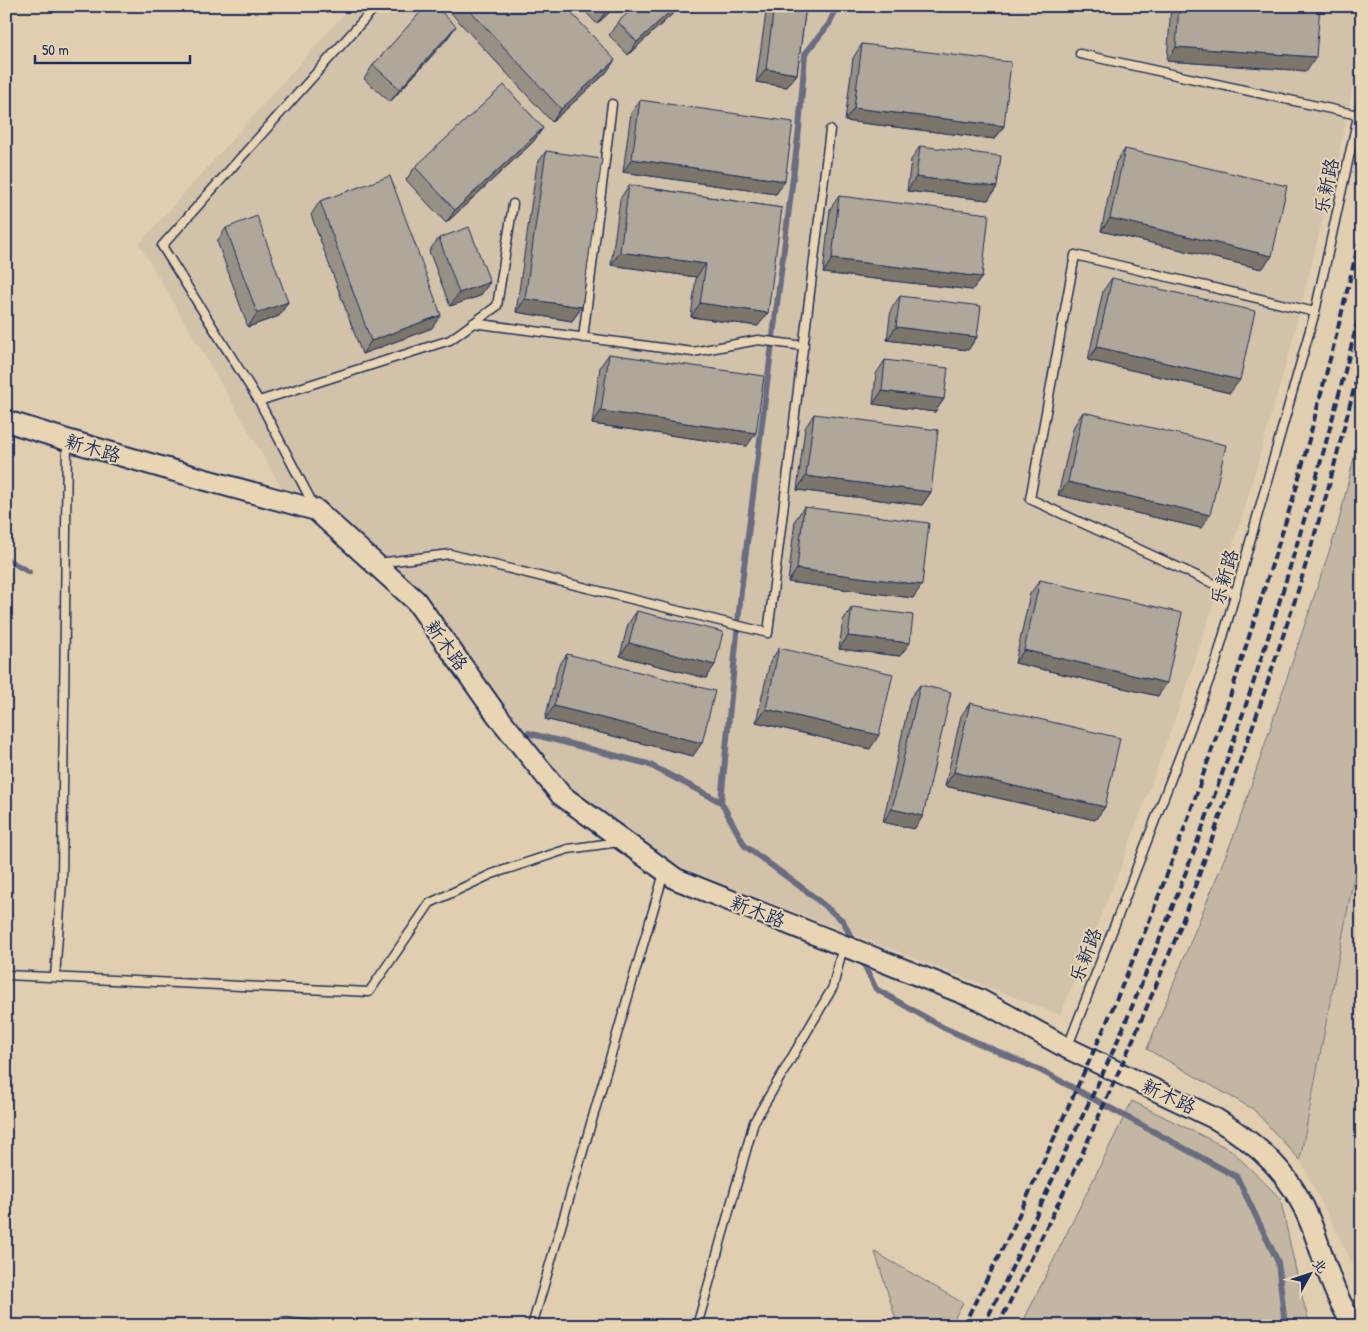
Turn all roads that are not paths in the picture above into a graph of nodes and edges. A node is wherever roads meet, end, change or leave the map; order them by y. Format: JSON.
{"nodes":[{"id":1,"x":376,"y":6,"type":"edge"},
{"id":2,"x":1080,"y":54,"type":"dead end"},
{"id":3,"x":1362,"y":98,"type":"edge"},
{"id":4,"x":612,"y":104,"type":"dead end"},
{"id":5,"x":1358,"y":115,"type":"junction"},
{"id":6,"x":830,"y":130,"type":"dead end"},
{"id":7,"x":513,"y":204,"type":"dead end"},
{"id":8,"x":1316,"y":312,"type":"junction"},
{"id":9,"x":473,"y":323,"type":"junction"},
{"id":10,"x":583,"y":338,"type":"junction"},
{"id":11,"x":804,"y":346,"type":"junction"},
{"id":12,"x":259,"y":402,"type":"junction"},
{"id":13,"x":6,"y":421,"type":"edge"},
{"id":14,"x":67,"y":440,"type":"junction"},
{"id":15,"x":316,"y":510,"type":"junction"},
{"id":16,"x":373,"y":563,"type":"junction"},
{"id":17,"x":1236,"y":594,"type":"junction"},
{"id":18,"x":624,"y":842,"type":"junction"},
{"id":19,"x":664,"y":871,"type":"junction"},
{"id":20,"x":844,"y":944,"type":"junction"},
{"id":21,"x":6,"y":975,"type":"edge"},
{"id":22,"x":55,"y":977,"type":"junction"},
{"id":23,"x":1067,"y":1048,"type":"junction"},
{"id":24,"x":283,"y":1322,"type":"dead end"},
{"id":25,"x":318,"y":1326,"type":"edge"},
{"id":26,"x":532,"y":1326,"type":"edge"},
{"id":27,"x":697,"y":1326,"type":"edge"},
{"id":28,"x":1355,"y":1326,"type":"edge"}],
"edges":[{"from":1,"to":12,"type":"lane"},
{"from":2,"to":5,"type":"lane"},
{"from":3,"to":5,"type":"lane","name":"乐新路"},
{"from":4,"to":10,"type":"lane"},
{"from":5,"to":8,"type":"lane","name":"乐新路"},
{"from":6,"to":11,"type":"lane"},
{"from":7,"to":9,"type":"lane"},
{"from":8,"to":17,"type":"lane","name":"乐新路"},
{"from":8,"to":17,"type":"lane"},
{"from":9,"to":10,"type":"lane"},
{"from":9,"to":12,"type":"lane"},
{"from":10,"to":11,"type":"lane"},
{"from":11,"to":16,"type":"lane"},
{"from":12,"to":15,"type":"lane"},
{"from":13,"to":14,"type":"street","name":"新木路"},
{"from":14,"to":15,"type":"street","name":"新木路"},
{"from":14,"to":22,"type":"lane"},
{"from":15,"to":16,"type":"street","name":"新木路"},
{"from":16,"to":18,"type":"street","name":"新木路"},
{"from":17,"to":23,"type":"lane","name":"乐新路"},
{"from":18,"to":19,"type":"street","name":"新木路"},
{"from":18,"to":22,"type":"lane"},
{"from":19,"to":20,"type":"street","name":"新木路"},
{"from":19,"to":26,"type":"lane"},
{"from":20,"to":23,"type":"street","name":"新木路"},
{"from":20,"to":27,"type":"lane"},
{"from":21,"to":22,"type":"lane"},
{"from":23,"to":28,"type":"street","name":"新木路"},
{"from":24,"to":25,"type":"lane"}]}
